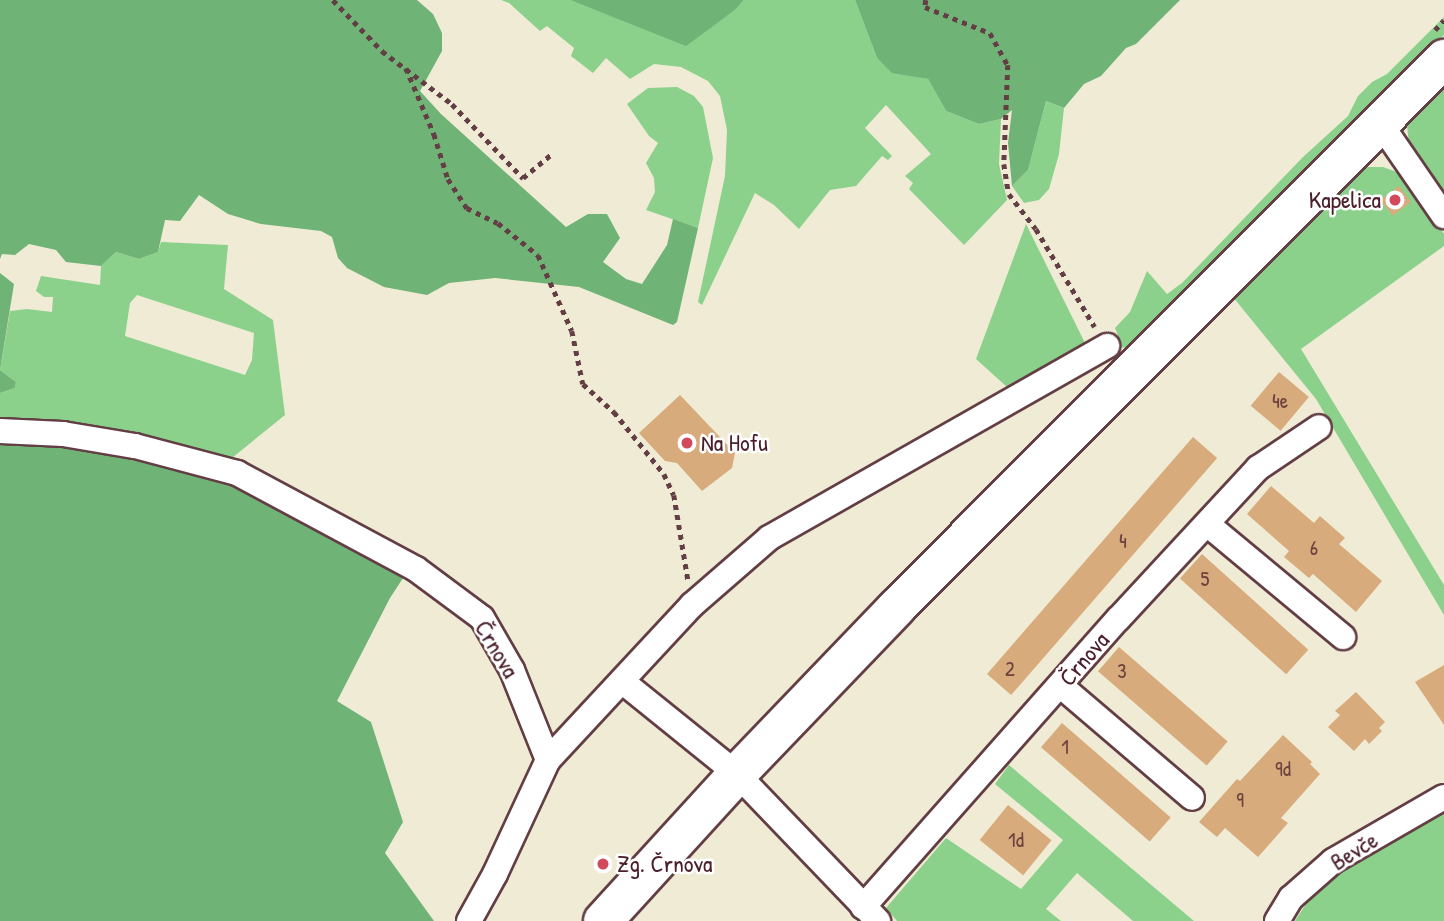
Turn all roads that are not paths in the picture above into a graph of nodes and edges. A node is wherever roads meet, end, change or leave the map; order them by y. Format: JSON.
{"nodes":[{"id":1,"x":1444,"y":59,"type":"edge"},
{"id":2,"x":1380,"y":122,"type":"junction"},
{"id":3,"x":1444,"y":216,"type":"edge"},
{"id":4,"x":1107,"y":346,"type":"road end"},
{"id":5,"x":1319,"y":427,"type":"dead end"},
{"id":6,"x":0,"y":431,"type":"edge"},
{"id":7,"x":1207,"y":524,"type":"junction"},
{"id":8,"x":1343,"y":637,"type":"dead end"},
{"id":9,"x":623,"y":682,"type":"junction"},
{"id":10,"x":1061,"y":685,"type":"junction"},
{"id":11,"x":548,"y":760,"type":"junction"},
{"id":12,"x":737,"y":774,"type":"junction"},
{"id":13,"x":1444,"y":797,"type":"edge"},
{"id":14,"x":1192,"y":798,"type":"dead end"},
{"id":15,"x":874,"y":917,"type":"edge"},
{"id":16,"x":469,"y":921,"type":"edge"},
{"id":17,"x":603,"y":921,"type":"edge"},
{"id":18,"x":1277,"y":921,"type":"edge"}],
"edges":[{"from":1,"to":2,"type":"main road"},
{"from":2,"to":3,"type":"street"},
{"from":2,"to":12,"type":"main road"},
{"from":4,"to":9,"type":"street"},
{"from":5,"to":7,"type":"street","name":"Črnova"},
{"from":6,"to":11,"type":"street","name":"Črnova"},
{"from":7,"to":8,"type":"street"},
{"from":7,"to":10,"type":"street","name":"Črnova"},
{"from":9,"to":11,"type":"street"},
{"from":9,"to":12,"type":"street","name":"Črnova"},
{"from":10,"to":14,"type":"street"},
{"from":10,"to":15,"type":"street","name":"Črnova"},
{"from":11,"to":16,"type":"street"},
{"from":12,"to":15,"type":"street","name":"Črnova"},
{"from":12,"to":17,"type":"main road"},
{"from":13,"to":18,"type":"street","name":"Bevče"}]}
